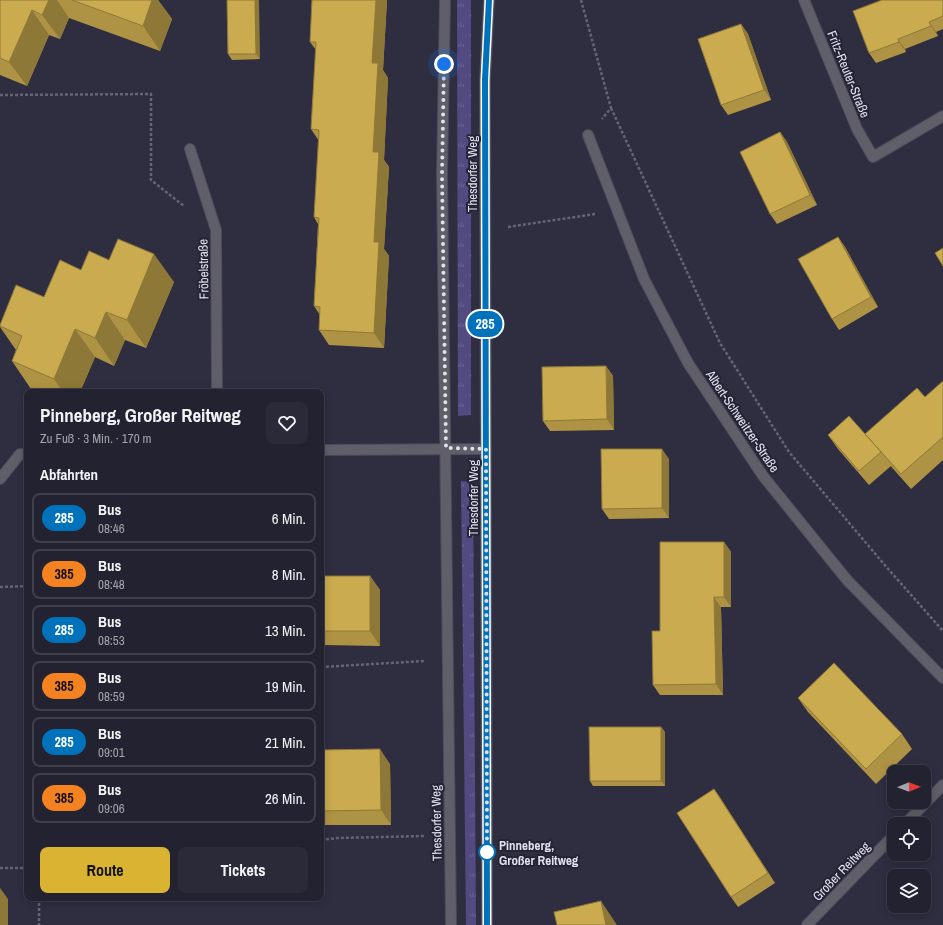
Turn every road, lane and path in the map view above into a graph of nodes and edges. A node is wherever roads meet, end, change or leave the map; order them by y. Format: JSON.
{"nodes":[{"id":1,"x":445,"y":0,"type":"edge"},
{"id":2,"x":489,"y":0,"type":"edge"},
{"id":3,"x":581,"y":0,"type":"edge"},
{"id":4,"x":804,"y":0,"type":"edge"},
{"id":5,"x":0,"y":95,"type":"edge"},
{"id":6,"x":611,"y":108,"type":"junction"},
{"id":7,"x":943,"y":116,"type":"edge"},
{"id":8,"x":588,"y":135,"type":"joint"},
{"id":9,"x":190,"y":149,"type":"dead end"},
{"id":10,"x":186,"y":208,"type":"dead end"},
{"id":11,"x":618,"y":210,"type":"junction"},
{"id":12,"x":508,"y":227,"type":"dead end"},
{"id":13,"x":217,"y":389,"type":"edge"},
{"id":14,"x":446,"y":448,"type":"junction"},
{"id":15,"x":486,"y":449,"type":"junction"},
{"id":16,"x":324,"y":450,"type":"edge"},
{"id":17,"x":24,"y":454,"type":"edge"},
{"id":18,"x":0,"y":479,"type":"edge"},
{"id":19,"x":24,"y":586,"type":"edge"},
{"id":20,"x":0,"y":587,"type":"edge"},
{"id":21,"x":943,"y":631,"type":"edge"},
{"id":22,"x":447,"y":660,"type":"junction"},
{"id":23,"x":324,"y":667,"type":"edge"},
{"id":24,"x":943,"y":678,"type":"edge"},
{"id":25,"x":943,"y":785,"type":"edge"},
{"id":26,"x":912,"y":817,"type":"edge"},
{"id":27,"x":424,"y":836,"type":"dead end"},
{"id":28,"x":324,"y":840,"type":"edge"},
{"id":29,"x":887,"y":842,"type":"edge"},
{"id":30,"x":0,"y":868,"type":"edge"},
{"id":31,"x":24,"y":868,"type":"edge"},
{"id":32,"x":39,"y":901,"type":"edge"},
{"id":33,"x":39,"y":925,"type":"edge"},
{"id":34,"x":451,"y":925,"type":"edge"},
{"id":35,"x":487,"y":925,"type":"edge"},
{"id":36,"x":807,"y":925,"type":"edge"}],
"edges":[{"from":1,"to":14,"type":"street","name":"Thesdorfer Weg"},
{"from":2,"to":15,"type":"street","name":"Thesdorfer Weg"},
{"from":3,"to":6,"type":"path"},
{"from":4,"to":7,"type":"street","name":"Fritz-Reuter-Straße"},
{"from":5,"to":10,"type":"path"},
{"from":6,"to":8,"type":"path"},
{"from":6,"to":21,"type":"path"},
{"from":8,"to":11,"type":"street","name":"Albert-Schweitzer-Straße"},
{"from":9,"to":13,"type":"street","name":"Fröbelstraße"},
{"from":11,"to":12,"type":"path"},
{"from":11,"to":24,"type":"street","name":"Albert-Schweitzer-Straße"},
{"from":14,"to":15,"type":"street"},
{"from":14,"to":16,"type":"street"},
{"from":14,"to":22,"type":"street","name":"Thesdorfer Weg"},
{"from":15,"to":35,"type":"street","name":"Thesdorfer Weg"},
{"from":17,"to":18,"type":"street"},
{"from":19,"to":20,"type":"path"},
{"from":22,"to":23,"type":"path"},
{"from":22,"to":34,"type":"street","name":"Thesdorfer Weg"},
{"from":25,"to":26,"type":"street"},
{"from":27,"to":28,"type":"path"},
{"from":29,"to":36,"type":"street","name":"Großer Reitweg"},
{"from":30,"to":31,"type":"path"},
{"from":32,"to":33,"type":"path"}]}
